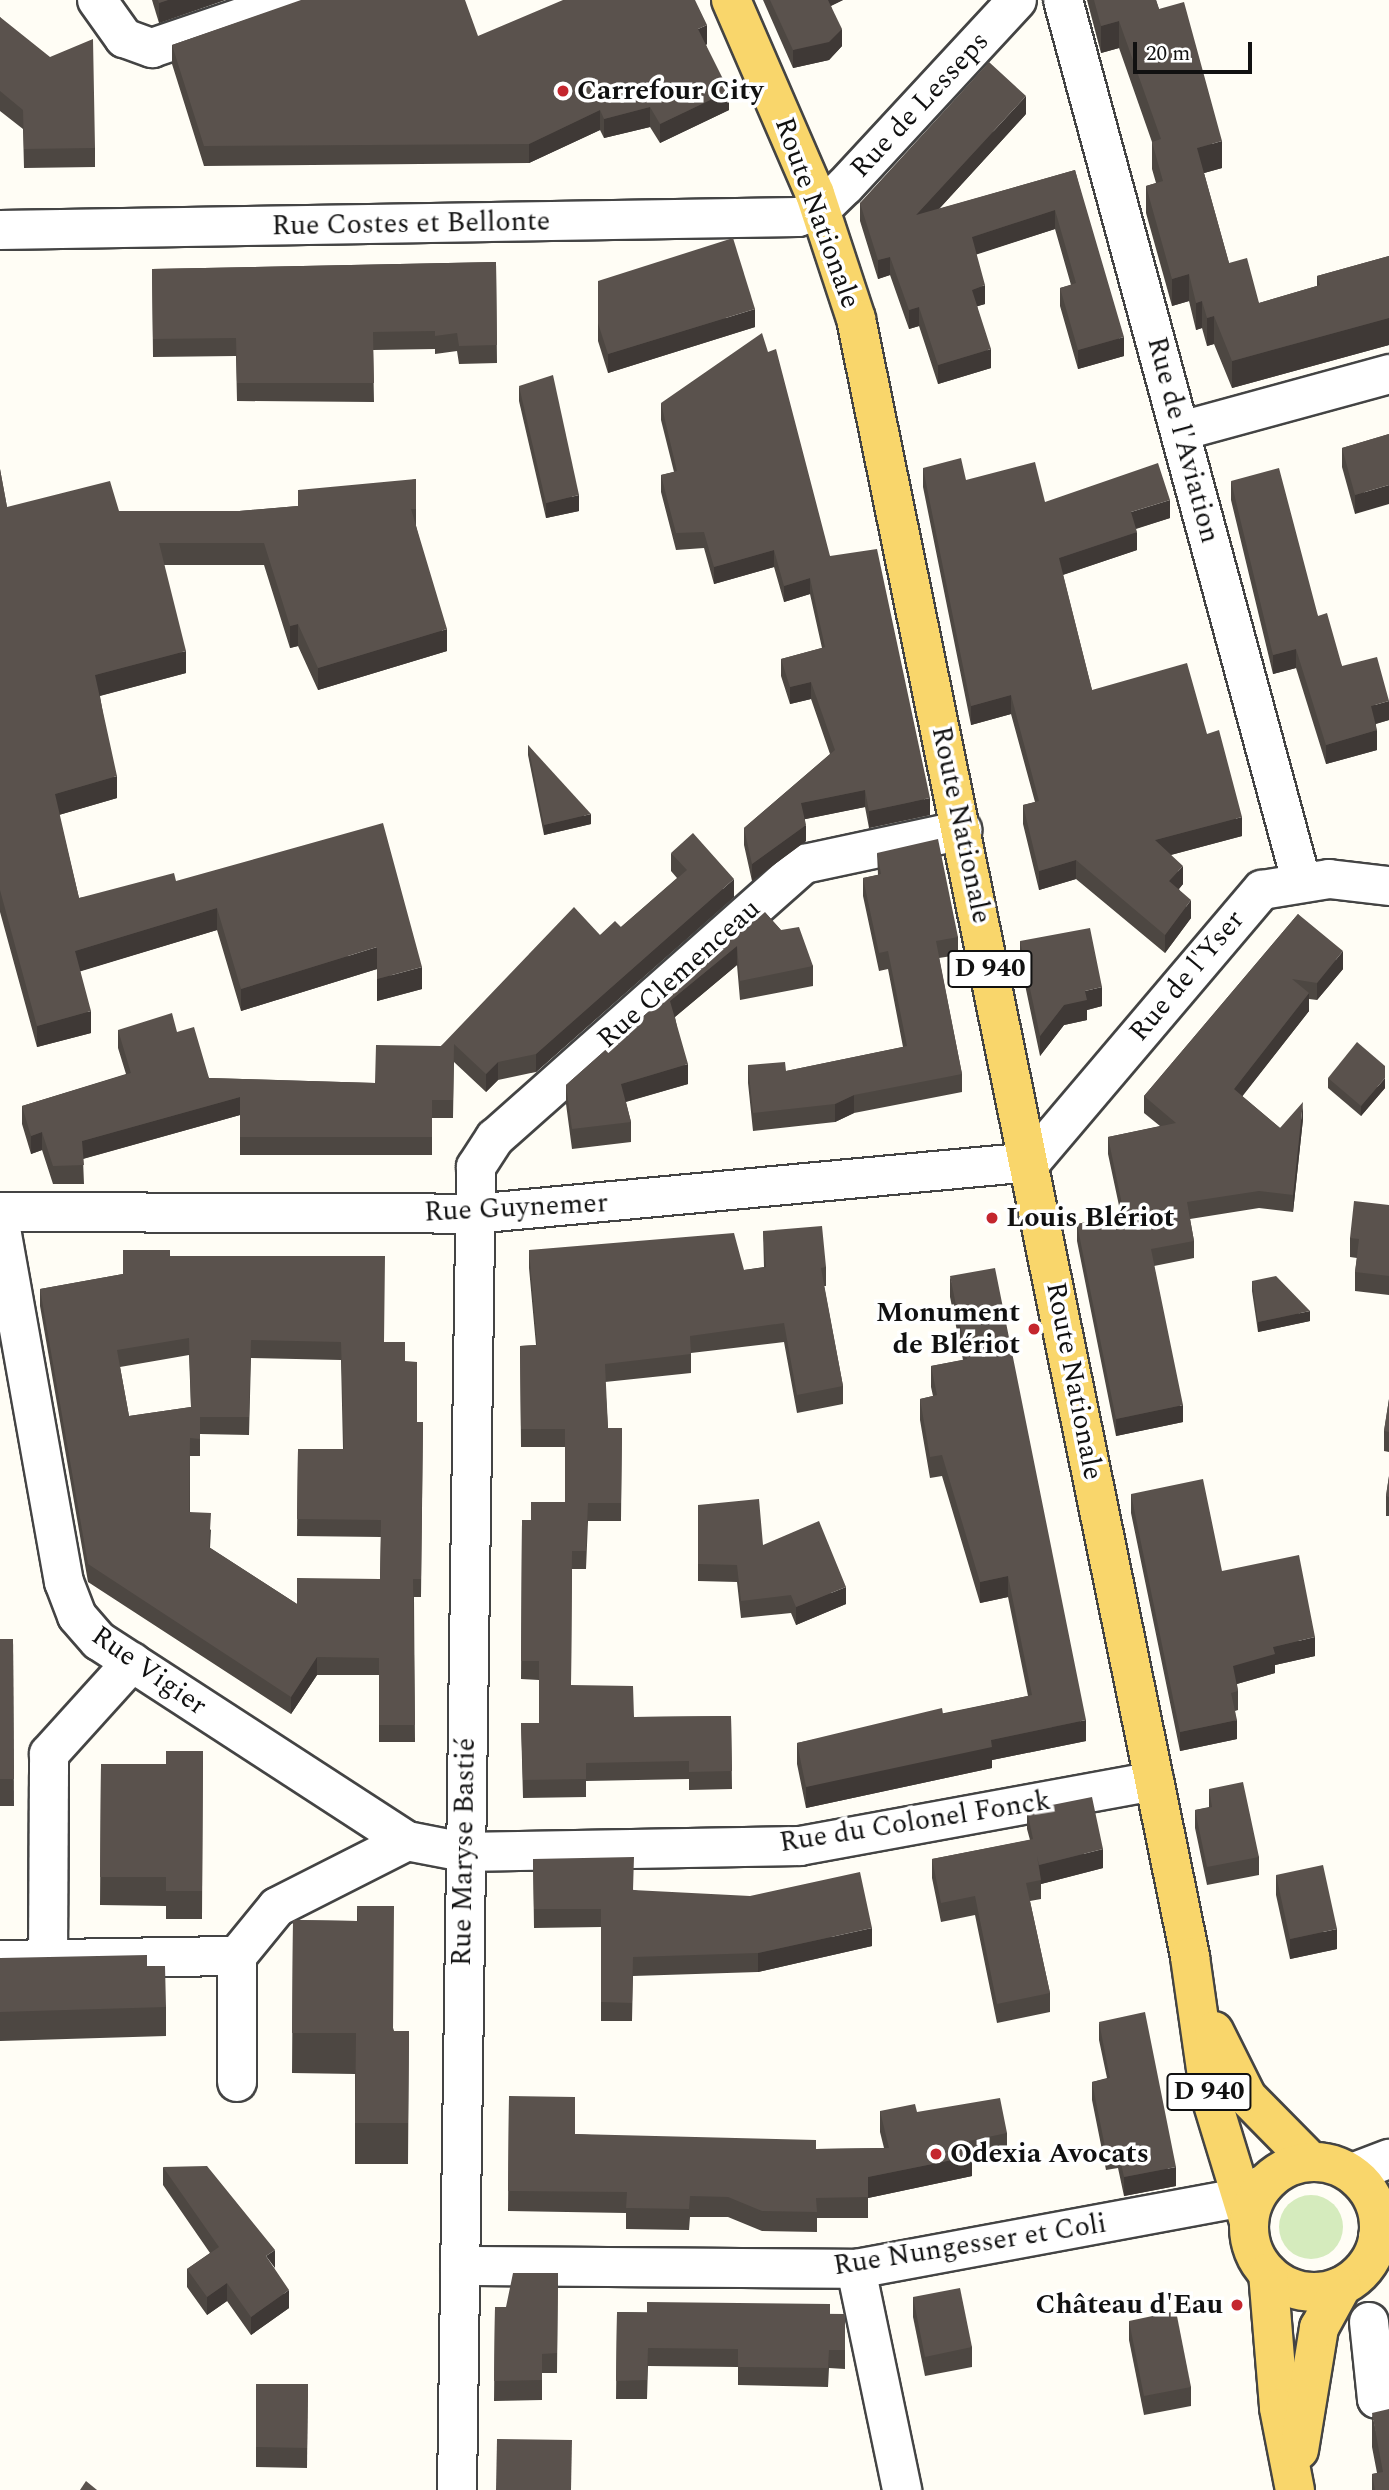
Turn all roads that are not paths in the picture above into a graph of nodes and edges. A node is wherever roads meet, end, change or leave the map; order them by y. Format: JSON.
{"nodes":[{"id":1,"x":97,"y":0,"type":"edge"},
{"id":2,"x":293,"y":0,"type":"edge"},
{"id":3,"x":731,"y":0,"type":"edge"},
{"id":4,"x":1017,"y":0,"type":"edge"},
{"id":5,"x":1063,"y":0,"type":"edge"},
{"id":6,"x":821,"y":209,"type":"junction"},
{"id":7,"x":0,"y":230,"type":"edge"},
{"id":8,"x":1389,"y":374,"type":"edge"},
{"id":9,"x":1181,"y":432,"type":"junction"},
{"id":10,"x":962,"y":830,"type":"junction"},
{"id":11,"x":1301,"y":880,"type":"junction"},
{"id":12,"x":1389,"y":886,"type":"edge"},
{"id":13,"x":1031,"y":1162,"type":"junction"},
{"id":14,"x":0,"y":1212,"type":"edge"},
{"id":15,"x":473,"y":1214,"type":"junction"},
{"id":16,"x":0,"y":1223,"type":"edge"},
{"id":17,"x":132,"y":1662,"type":"junction"},
{"id":18,"x":1154,"y":1781,"type":"junction"},
{"id":19,"x":407,"y":1841,"type":"junction"},
{"id":20,"x":464,"y":1852,"type":"junction"},
{"id":21,"x":237,"y":1956,"type":"junction"},
{"id":22,"x":1190,"y":1957,"type":"junction"},
{"id":23,"x":0,"y":1959,"type":"edge"},
{"id":24,"x":48,"y":1959,"type":"junction"},
{"id":25,"x":237,"y":2082,"type":"dead end"},
{"id":26,"x":1389,"y":2159,"type":"edge"},
{"id":27,"x":1311,"y":2162,"type":"junction"},
{"id":28,"x":1352,"y":2173,"type":"junction"},
{"id":29,"x":1251,"y":2200,"type":"junction"},
{"id":30,"x":1384,"y":2230,"type":"edge"},
{"id":31,"x":460,"y":2266,"type":"junction"},
{"id":32,"x":856,"y":2269,"type":"junction"},
{"id":33,"x":1268,"y":2273,"type":"junction"},
{"id":34,"x":1342,"y":2286,"type":"junction"},
{"id":35,"x":1369,"y":2322,"type":"dead end"},
{"id":36,"x":1389,"y":2399,"type":"edge"},
{"id":37,"x":457,"y":2490,"type":"edge"},
{"id":38,"x":902,"y":2490,"type":"edge"},
{"id":39,"x":1295,"y":2490,"type":"edge"},
{"id":40,"x":1303,"y":2490,"type":"edge"}],
"edges":[{"from":1,"to":2,"type":"street"},
{"from":3,"to":6,"type":"main road","name":"Route Nationale","number":"D 940"},
{"from":4,"to":6,"type":"street","name":"Rue de Lesseps"},
{"from":5,"to":9,"type":"street","name":"Rue de l'Aviation"},
{"from":6,"to":7,"type":"street","name":"Rue Costes et Bellonte"},
{"from":6,"to":10,"type":"main road","name":"Route Nationale","number":"D 940"},
{"from":8,"to":9,"type":"street"},
{"from":9,"to":11,"type":"street","name":"Rue de l'Aviation"},
{"from":10,"to":13,"type":"main road","name":"Route Nationale","number":"D 940"},
{"from":10,"to":15,"type":"street","name":"Rue Clemenceau"},
{"from":11,"to":12,"type":"street","name":"Rue de l'Yser"},
{"from":11,"to":13,"type":"street","name":"Rue de l'Yser"},
{"from":13,"to":15,"type":"street","name":"Rue Guynemer"},
{"from":13,"to":18,"type":"main road","name":"Route Nationale","number":"D 940"},
{"from":14,"to":15,"type":"street","name":"Rue Guynemer"},
{"from":15,"to":20,"type":"street","name":"Rue Maryse Bastié"},
{"from":16,"to":17,"type":"street","name":"Rue Vigier"},
{"from":17,"to":19,"type":"street","name":"Rue Vigier"},
{"from":17,"to":24,"type":"street"},
{"from":18,"to":20,"type":"street","name":"Rue du Colonel Fonck"},
{"from":18,"to":22,"type":"main road","name":"Route Nationale","number":"D 940"},
{"from":19,"to":20,"type":"street","name":"Rue Vigier"},
{"from":19,"to":21,"type":"street"},
{"from":20,"to":31,"type":"street","name":"Rue Maryse Bastié"},
{"from":21,"to":24,"type":"street"},
{"from":21,"to":25,"type":"street"},
{"from":22,"to":27,"type":"main road","name":"Route Nationale","number":"D 940"},
{"from":22,"to":29,"type":"main road","name":"Route Nationale","number":"D 940"},
{"from":23,"to":24,"type":"street"},
{"from":26,"to":28,"type":"street"},
{"from":27,"to":28,"type":"main road"},
{"from":27,"to":29,"type":"main road"},
{"from":28,"to":30,"type":"main road"},
{"from":29,"to":32,"type":"street","name":"Rue Nungesser et Coli"},
{"from":29,"to":33,"type":"main road"},
{"from":30,"to":34,"type":"main road"},
{"from":31,"to":32,"type":"street","name":"Rue Nungesser et Coli"},
{"from":31,"to":37,"type":"street","name":"Rue Maryse Bastié"},
{"from":32,"to":38,"type":"street"},
{"from":33,"to":34,"type":"main road"},
{"from":33,"to":39,"type":"main road"},
{"from":34,"to":40,"type":"main road"},
{"from":35,"to":36,"type":"street"}]}
